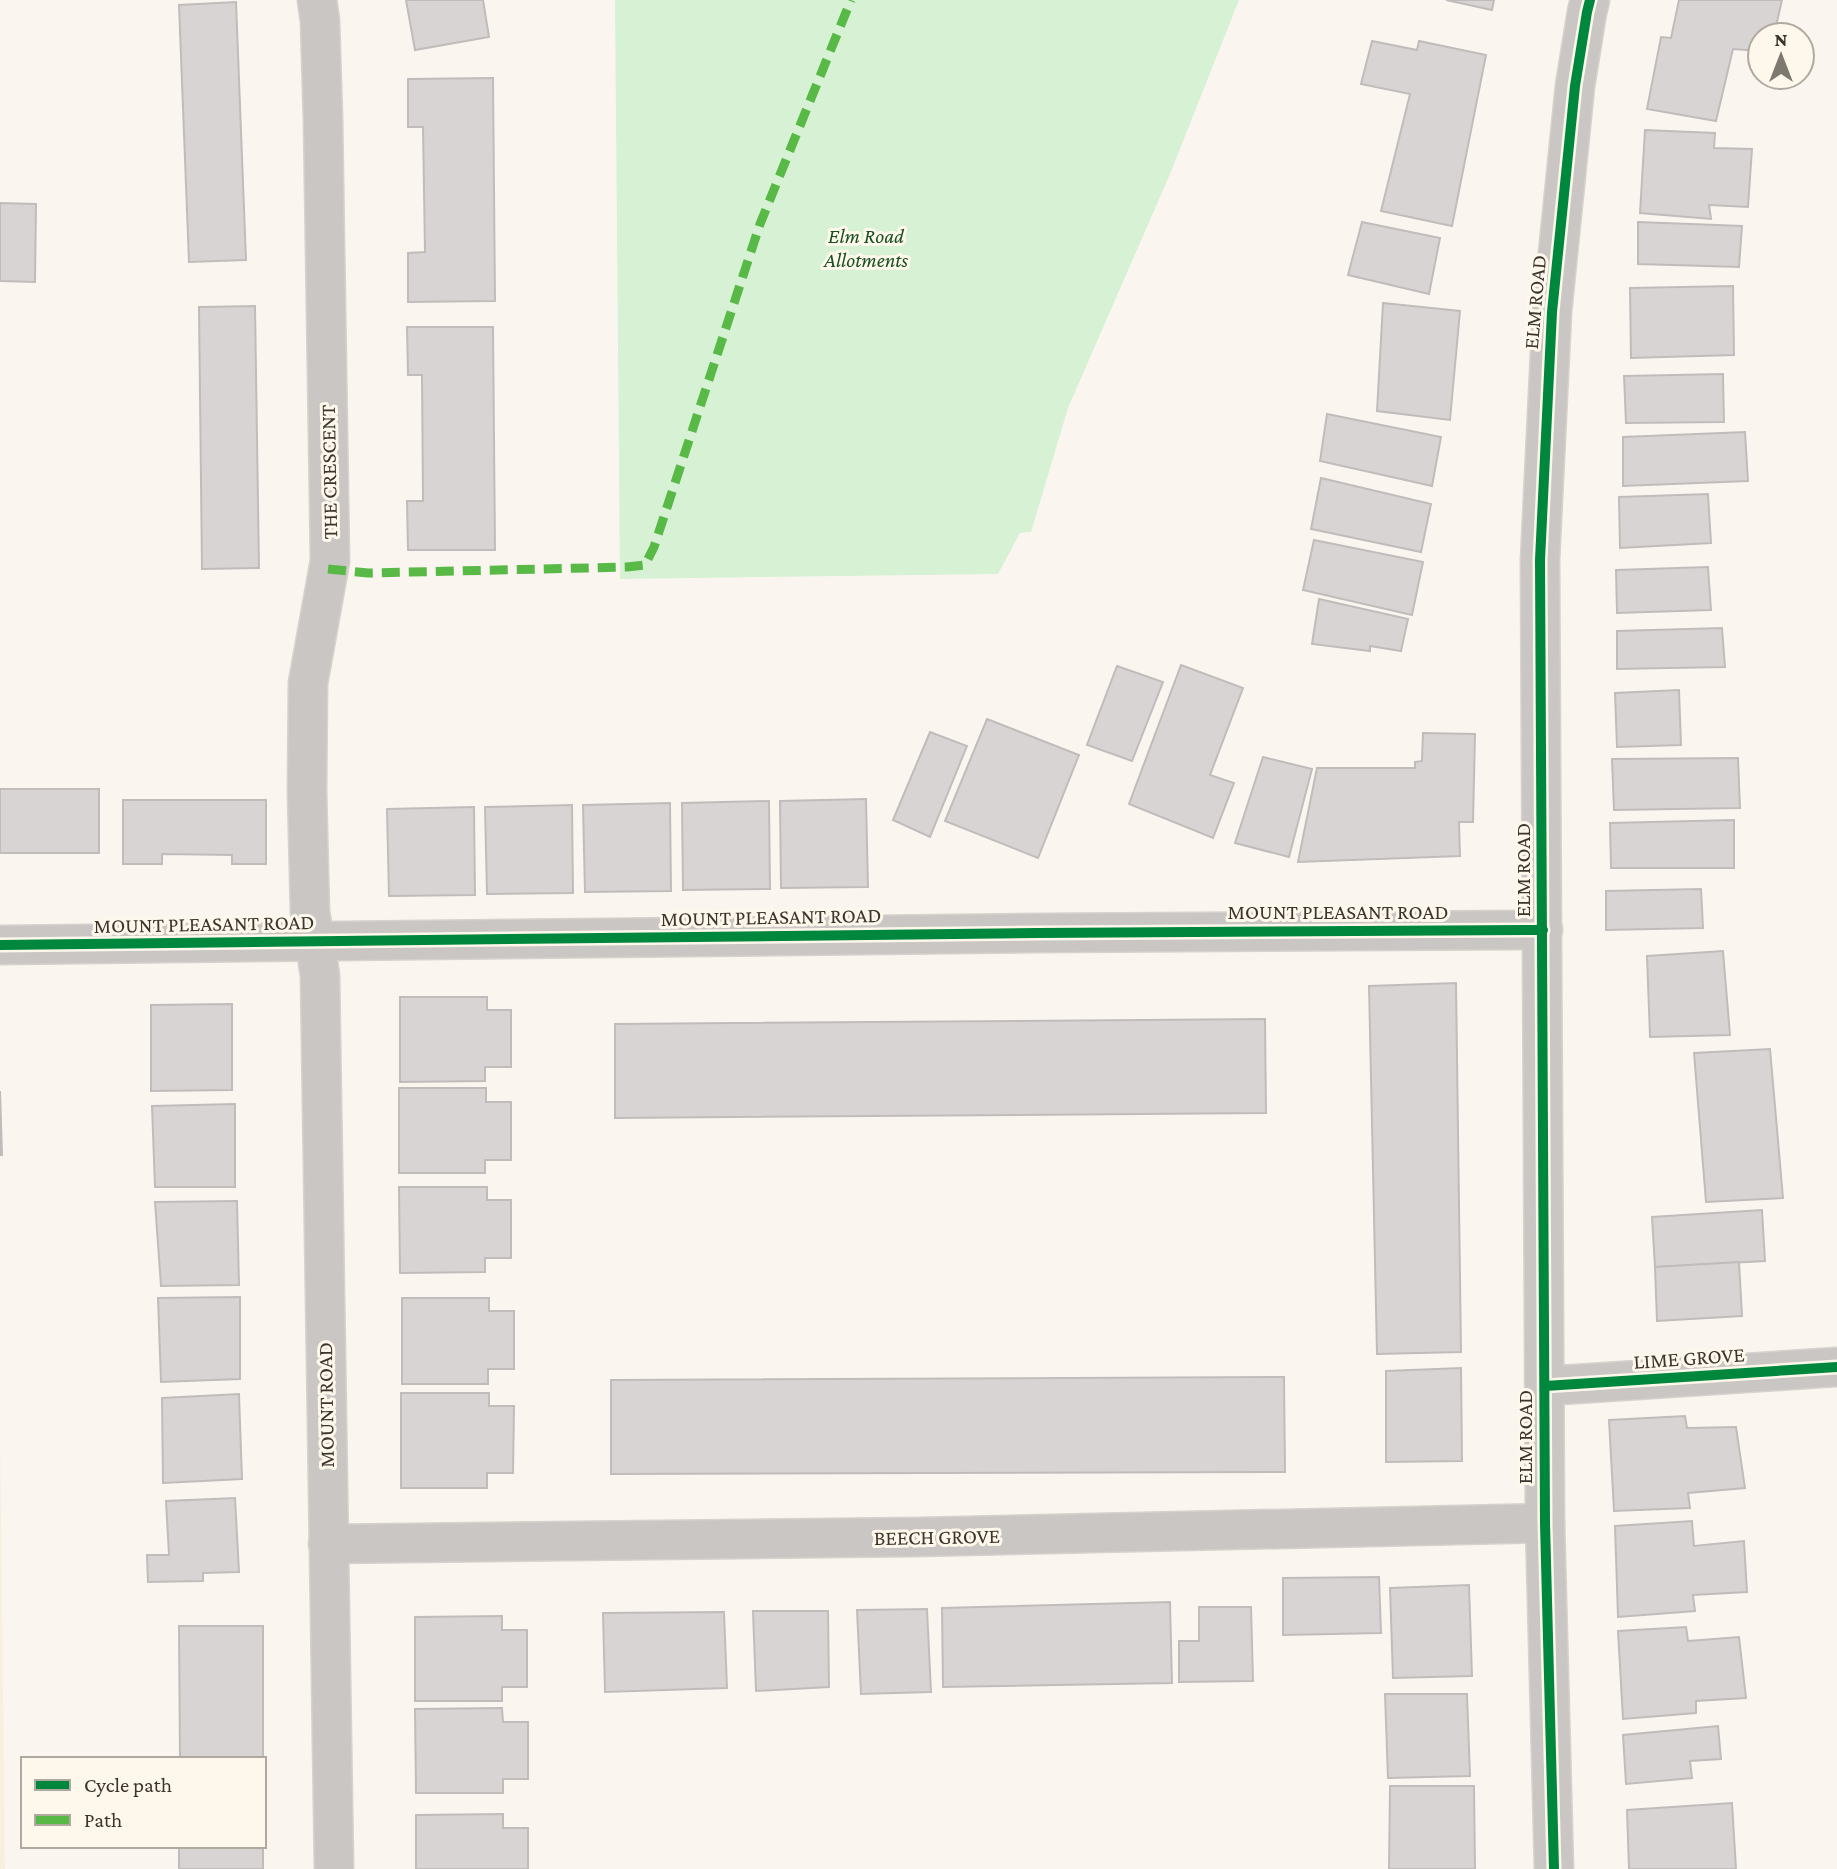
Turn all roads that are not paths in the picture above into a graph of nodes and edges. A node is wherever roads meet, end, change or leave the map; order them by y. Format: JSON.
{"nodes":[{"id":1,"x":317,"y":0,"type":"edge"},
{"id":2,"x":1590,"y":0,"type":"edge"},
{"id":3,"x":1543,"y":930,"type":"junction"},
{"id":4,"x":314,"y":942,"type":"junction"},
{"id":5,"x":0,"y":946,"type":"edge"},
{"id":6,"x":1837,"y":1367,"type":"edge"},
{"id":7,"x":1545,"y":1387,"type":"junction"},
{"id":8,"x":1545,"y":1524,"type":"junction"},
{"id":9,"x":328,"y":1544,"type":"junction"},
{"id":10,"x":334,"y":1869,"type":"edge"},
{"id":11,"x":1554,"y":1869,"type":"edge"}],
"edges":[{"from":1,"to":4,"type":"street","name":"THE CRESCENT"},
{"from":2,"to":3,"type":"street","name":"ELM ROAD"},
{"from":3,"to":4,"type":"street","name":"MOUNT PLEASANT ROAD"},
{"from":3,"to":7,"type":"street","name":"ELM ROAD"},
{"from":4,"to":5,"type":"street","name":"MOUNT PLEASANT ROAD"},
{"from":4,"to":9,"type":"street","name":"MOUNT ROAD"},
{"from":6,"to":7,"type":"street","name":"LIME GROVE"},
{"from":7,"to":8,"type":"street","name":"ELM ROAD"},
{"from":8,"to":9,"type":"street","name":"BEECH GROVE"},
{"from":8,"to":11,"type":"street","name":"ELM ROAD"},
{"from":9,"to":10,"type":"street","name":"MOUNT ROAD"}]}
